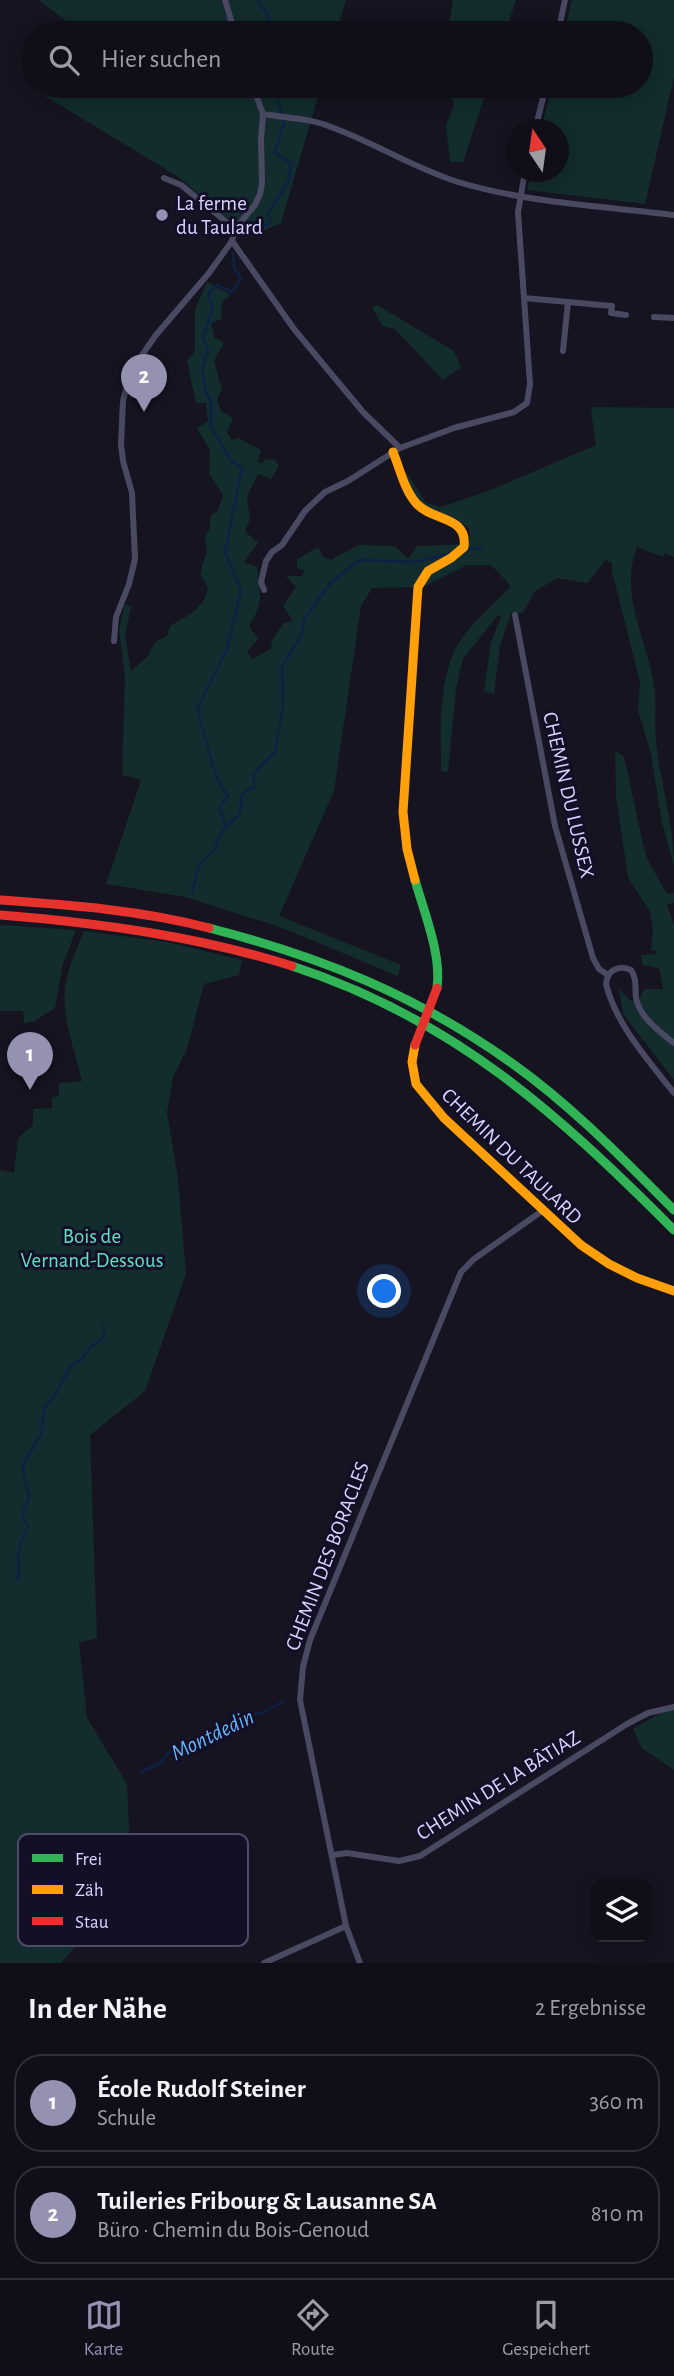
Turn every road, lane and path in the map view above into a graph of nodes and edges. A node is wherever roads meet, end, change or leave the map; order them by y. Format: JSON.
{"nodes":[{"id":1,"x":225,"y":0,"type":"edge"},
{"id":2,"x":565,"y":0,"type":"edge"},
{"id":3,"x":231,"y":21,"type":"edge"},
{"id":4,"x":561,"y":21,"type":"edge"},
{"id":5,"x":257,"y":98,"type":"edge"},
{"id":6,"x":543,"y":98,"type":"edge"},
{"id":7,"x":263,"y":114,"type":"junction"},
{"id":8,"x":538,"y":119,"type":"edge"},
{"id":9,"x":164,"y":178,"type":"dead end"},
{"id":10,"x":523,"y":182,"type":"edge"},
{"id":11,"x":519,"y":197,"type":"junction"},
{"id":12,"x":674,"y":215,"type":"edge"},
{"id":13,"x":235,"y":229,"type":"junction"},
{"id":14,"x":232,"y":241,"type":"junction"},
{"id":15,"x":524,"y":298,"type":"junction"},
{"id":16,"x":568,"y":302,"type":"junction"},
{"id":17,"x":626,"y":315,"type":"dead end"},
{"id":18,"x":654,"y":317,"type":"dead end"},
{"id":19,"x":674,"y":318,"type":"edge"},
{"id":20,"x":563,"y":351,"type":"dead end"},
{"id":21,"x":396,"y":450,"type":"junction"},
{"id":22,"x":264,"y":590,"type":"dead end"},
{"id":23,"x":515,"y":615,"type":"dead end"},
{"id":24,"x":114,"y":641,"type":"dead end"},
{"id":25,"x":0,"y":900,"type":"edge"},
{"id":26,"x":0,"y":915,"type":"edge"},
{"id":27,"x":608,"y":975,"type":"junction"},
{"id":28,"x":674,"y":1043,"type":"edge"},
{"id":29,"x":674,"y":1093,"type":"edge"},
{"id":30,"x":542,"y":1210,"type":"junction"},
{"id":31,"x":674,"y":1210,"type":"edge"},
{"id":32,"x":674,"y":1230,"type":"edge"},
{"id":33,"x":674,"y":1291,"type":"edge"},
{"id":34,"x":674,"y":1707,"type":"edge"},
{"id":35,"x":332,"y":1855,"type":"junction"},
{"id":36,"x":346,"y":1926,"type":"junction"},
{"id":37,"x":264,"y":1963,"type":"edge"},
{"id":38,"x":360,"y":1963,"type":"edge"}],
"edges":[{"from":1,"to":3,"type":"street"},
{"from":2,"to":4,"type":"street"},
{"from":5,"to":7,"type":"street"},
{"from":6,"to":8,"type":"street"},
{"from":7,"to":11,"type":"street"},
{"from":7,"to":13,"type":"street"},
{"from":9,"to":13,"type":"street"},
{"from":10,"to":11,"type":"street"},
{"from":11,"to":12,"type":"street"},
{"from":11,"to":15,"type":"street"},
{"from":13,"to":14,"type":"street"},
{"from":14,"to":21,"type":"street"},
{"from":14,"to":24,"type":"street"},
{"from":15,"to":16,"type":"street"},
{"from":15,"to":21,"type":"street"},
{"from":16,"to":17,"type":"street"},
{"from":16,"to":20,"type":"street"},
{"from":18,"to":19,"type":"street"},
{"from":21,"to":22,"type":"street"},
{"from":21,"to":30,"type":"main road","name":"CHEMIN DU TAULARD","bridge":true},
{"from":23,"to":27,"type":"street","name":"CHEMIN DU LUSSEX"},
{"from":25,"to":31,"type":"main road"},
{"from":26,"to":32,"type":"main road"},
{"from":27,"to":28,"type":"street"},
{"from":27,"to":29,"type":"street","name":"CHEMIN DU LUSSEX"},
{"from":30,"to":33,"type":"main road","name":"CHEMIN DU TAULARD"},
{"from":30,"to":35,"type":"street","name":"CHEMIN DES BORACLES"},
{"from":34,"to":35,"type":"street","name":"CHEMIN DE LA BÂTIAZ"},
{"from":35,"to":36,"type":"street","name":"CHEMIN DES BORACLES"},
{"from":36,"to":37,"type":"street"},
{"from":36,"to":38,"type":"street","name":"CHEMIN DES BORACLES"}]}
